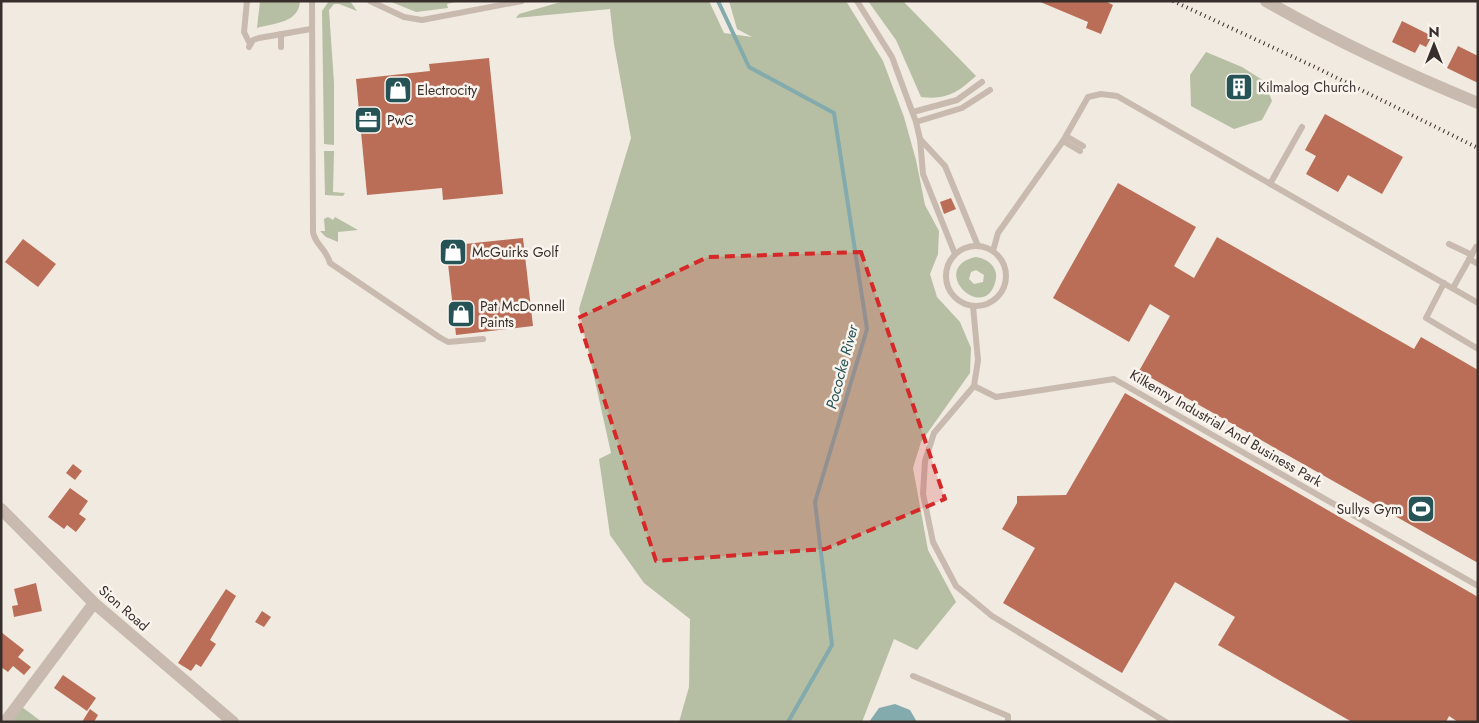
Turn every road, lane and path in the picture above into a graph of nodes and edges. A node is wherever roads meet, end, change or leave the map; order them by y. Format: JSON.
{"nodes":[{"id":1,"x":247,"y":1,"type":"edge"},
{"id":2,"x":312,"y":1,"type":"edge"},
{"id":3,"x":370,"y":1,"type":"edge"},
{"id":4,"x":522,"y":1,"type":"edge"},
{"id":5,"x":857,"y":1,"type":"edge"},
{"id":6,"x":1266,"y":1,"type":"edge"},
{"id":7,"x":312,"y":29,"type":"junction"},
{"id":8,"x":281,"y":34,"type":"junction"},
{"id":9,"x":281,"y":46,"type":"dead end"},
{"id":10,"x":982,"y":82,"type":"dead end"},
{"id":11,"x":990,"y":90,"type":"dead end"},
{"id":12,"x":1478,"y":103,"type":"edge"},
{"id":13,"x":913,"y":112,"type":"junction"},
{"id":14,"x":916,"y":122,"type":"junction"},
{"id":15,"x":1302,"y":127,"type":"dead end"},
{"id":16,"x":1064,"y":138,"type":"junction"},
{"id":17,"x":920,"y":139,"type":"junction"},
{"id":18,"x":1082,"y":149,"type":"dead end"},
{"id":19,"x":1270,"y":184,"type":"junction"},
{"id":20,"x":1449,"y":244,"type":"dead end"},
{"id":21,"x":978,"y":246,"type":"junction"},
{"id":22,"x":1476,"y":248,"type":"dead end"},
{"id":23,"x":993,"y":251,"type":"junction"},
{"id":24,"x":955,"y":254,"type":"junction"},
{"id":25,"x":1471,"y":257,"type":"junction"},
{"id":26,"x":1478,"y":264,"type":"edge"},
{"id":27,"x":1444,"y":283,"type":"junction"},
{"id":28,"x":1453,"y":288,"type":"junction"},
{"id":29,"x":1478,"y":303,"type":"edge"},
{"id":30,"x":973,"y":306,"type":"junction"},
{"id":31,"x":483,"y":340,"type":"dead end"},
{"id":32,"x":1478,"y":349,"type":"edge"},
{"id":33,"x":974,"y":386,"type":"junction"},
{"id":34,"x":1,"y":509,"type":"edge"},
{"id":35,"x":1478,"y":586,"type":"edge"},
{"id":36,"x":94,"y":603,"type":"junction"},
{"id":37,"x":913,"y":676,"type":"dead end"},
{"id":38,"x":4,"y":722,"type":"edge"},
{"id":39,"x":233,"y":722,"type":"edge"},
{"id":40,"x":1008,"y":722,"type":"edge"},
{"id":41,"x":1166,"y":722,"type":"edge"}],
"edges":[{"from":1,"to":8,"type":"lane"},
{"from":2,"to":7,"type":"lane"},
{"from":3,"to":4,"type":"lane"},
{"from":5,"to":13,"type":"lane"},
{"from":6,"to":12,"type":"street"},
{"from":7,"to":8,"type":"lane"},
{"from":7,"to":31,"type":"lane"},
{"from":8,"to":9,"type":"lane"},
{"from":10,"to":13,"type":"lane"},
{"from":11,"to":14,"type":"lane"},
{"from":13,"to":14,"type":"lane"},
{"from":14,"to":17,"type":"lane"},
{"from":15,"to":19,"type":"lane"},
{"from":16,"to":18,"type":"lane"},
{"from":16,"to":19,"type":"lane"},
{"from":16,"to":23,"type":"lane"},
{"from":17,"to":21,"type":"lane"},
{"from":17,"to":24,"type":"lane"},
{"from":19,"to":27,"type":"lane"},
{"from":20,"to":25,"type":"lane"},
{"from":21,"to":23,"type":"lane"},
{"from":21,"to":24,"type":"lane"},
{"from":22,"to":25,"type":"lane"},
{"from":23,"to":30,"type":"lane"},
{"from":24,"to":30,"type":"lane"},
{"from":25,"to":26,"type":"lane"},
{"from":25,"to":28,"type":"lane"},
{"from":27,"to":28,"type":"lane"},
{"from":27,"to":32,"type":"lane"},
{"from":28,"to":29,"type":"lane"},
{"from":30,"to":33,"type":"lane"},
{"from":33,"to":35,"type":"lane","name":"Kilkenny Industrial And Business Park"},
{"from":33,"to":41,"type":"lane"},
{"from":34,"to":36,"type":"street","name":"Sion Road"},
{"from":36,"to":38,"type":"street"},
{"from":36,"to":39,"type":"street","name":"Sion Road"},
{"from":37,"to":40,"type":"lane"}]}
